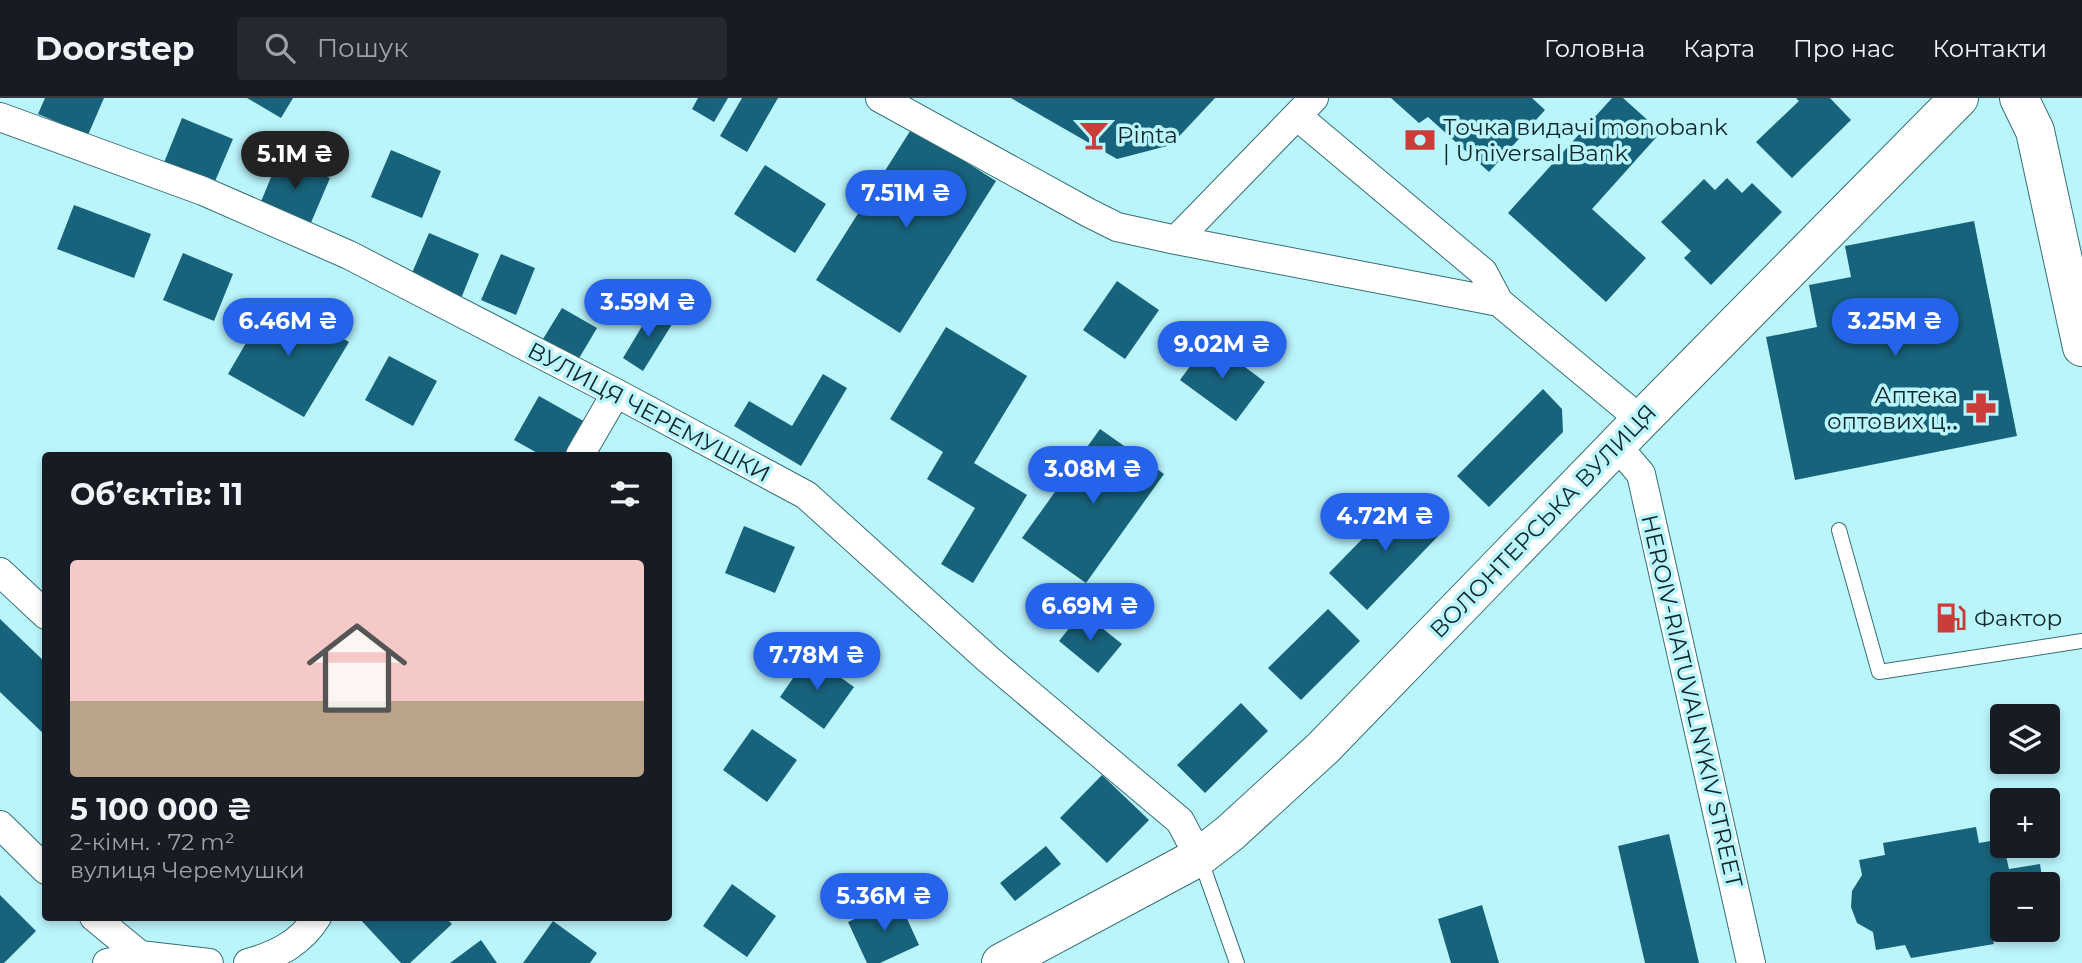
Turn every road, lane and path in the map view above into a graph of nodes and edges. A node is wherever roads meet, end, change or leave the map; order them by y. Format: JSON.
{"nodes":[{"id":1,"x":880,"y":98,"type":"edge"},
{"id":2,"x":1959,"y":98,"type":"edge"},
{"id":3,"x":2020,"y":98,"type":"edge"},
{"id":4,"x":1305,"y":107,"type":"edge"},
{"id":5,"x":0,"y":117,"type":"edge"},
{"id":6,"x":1176,"y":240,"type":"junction"},
{"id":7,"x":1499,"y":302,"type":"junction"},
{"id":8,"x":2082,"y":347,"type":"edge"},
{"id":9,"x":616,"y":393,"type":"junction"},
{"id":10,"x":1629,"y":433,"type":"junction"},
{"id":11,"x":582,"y":452,"type":"edge"},
{"id":12,"x":1839,"y":530,"type":"dead end"},
{"id":13,"x":0,"y":572,"type":"edge"},
{"id":14,"x":42,"y":611,"type":"edge"},
{"id":15,"x":2082,"y":641,"type":"edge"},
{"id":16,"x":0,"y":825,"type":"edge"},
{"id":17,"x":1199,"y":857,"type":"junction"},
{"id":18,"x":42,"y":866,"type":"edge"},
{"id":19,"x":99,"y":921,"type":"edge"},
{"id":20,"x":315,"y":921,"type":"edge"},
{"id":21,"x":141,"y":956,"type":"junction"},
{"id":22,"x":107,"y":963,"type":"edge"},
{"id":23,"x":209,"y":963,"type":"edge"},
{"id":24,"x":247,"y":963,"type":"edge"},
{"id":25,"x":1001,"y":963,"type":"edge"},
{"id":26,"x":1237,"y":963,"type":"edge"},
{"id":27,"x":1751,"y":963,"type":"edge"}],
"edges":[{"from":1,"to":6,"type":"street"},
{"from":2,"to":10,"type":"street","name":"ВОЛОНТЕРСЬКА ВУЛИЦЯ"},
{"from":3,"to":8,"type":"street"},
{"from":4,"to":6,"type":"street"},
{"from":4,"to":7,"type":"street"},
{"from":5,"to":9,"type":"street","name":"ВУЛИЦЯ ЧЕРЕМУШКИ"},
{"from":6,"to":7,"type":"street"},
{"from":7,"to":10,"type":"street","name":"HEROIV-RIATUVALNYKIV STREET"},
{"from":9,"to":11,"type":"street"},
{"from":9,"to":17,"type":"street","name":"ВУЛИЦЯ ЧЕРЕМУШКИ"},
{"from":10,"to":17,"type":"street","name":"ВОЛОНТЕРСЬКА ВУЛИЦЯ"},
{"from":10,"to":27,"type":"street","name":"HEROIV-RIATUVALNYKIV STREET"},
{"from":12,"to":15,"type":"lane"},
{"from":13,"to":14,"type":"street"},
{"from":16,"to":18,"type":"street"},
{"from":17,"to":25,"type":"street","name":"ВОЛОНТЕРСЬКА ВУЛИЦЯ"},
{"from":17,"to":26,"type":"lane"},
{"from":19,"to":21,"type":"street"},
{"from":20,"to":24,"type":"street"},
{"from":21,"to":22,"type":"street"},
{"from":21,"to":23,"type":"street"}]}
